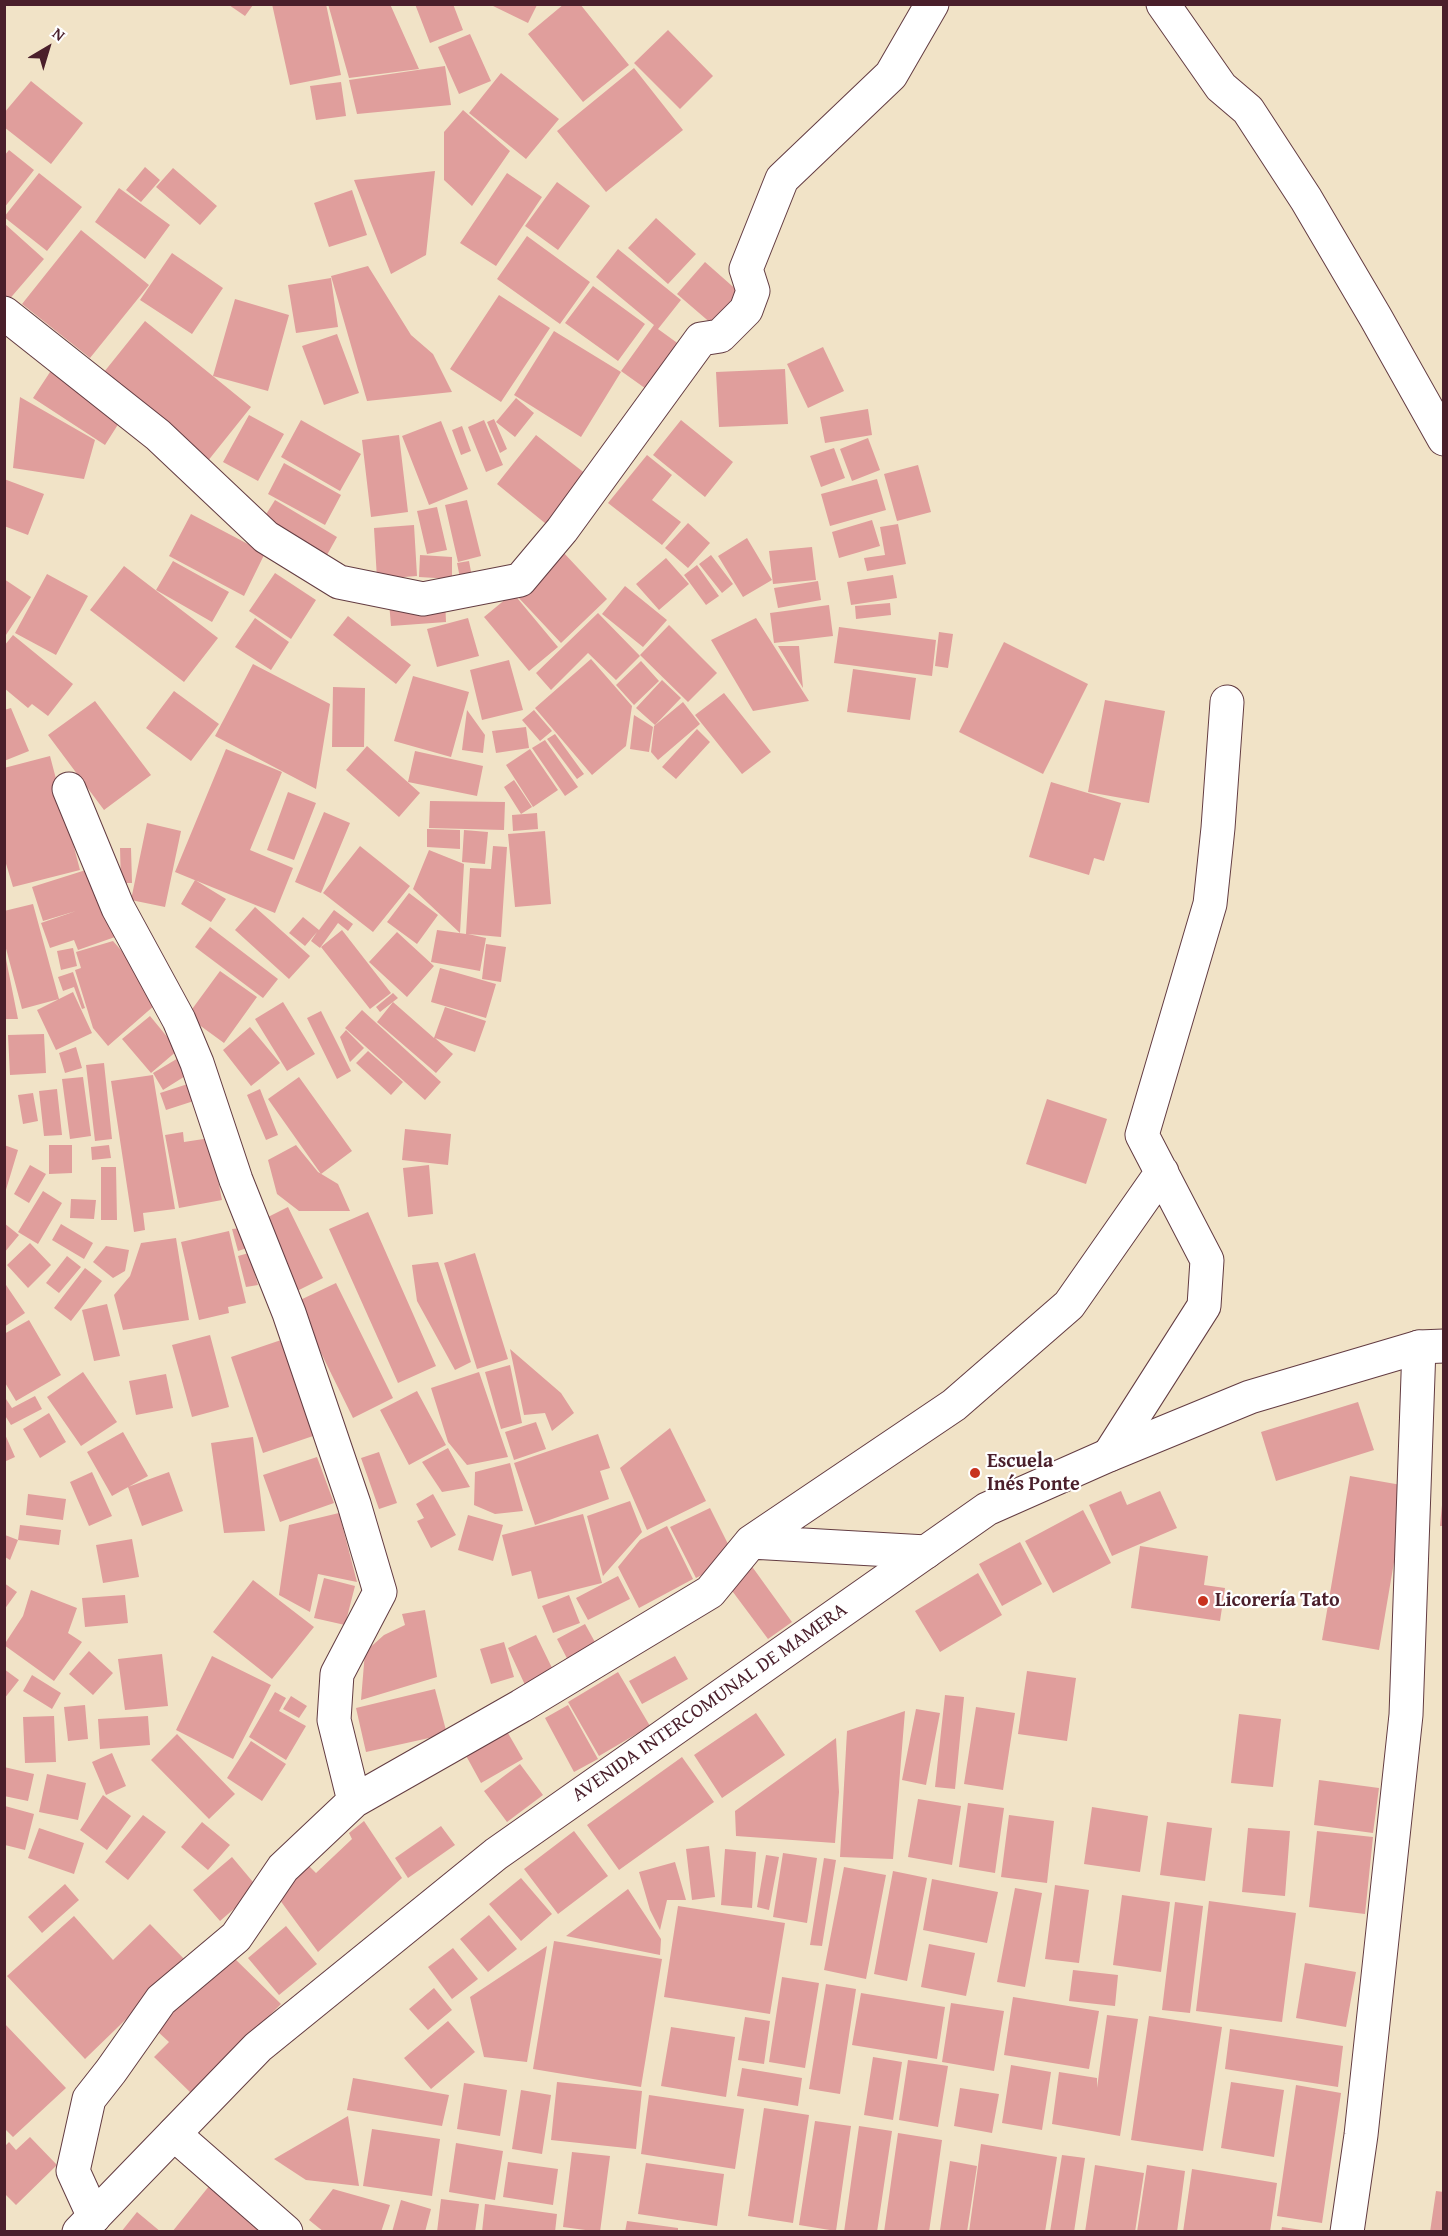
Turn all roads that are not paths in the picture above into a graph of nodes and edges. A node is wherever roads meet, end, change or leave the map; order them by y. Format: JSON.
{"nodes":[{"id":1,"x":932,"y":4,"type":"edge"},
{"id":2,"x":1163,"y":4,"type":"edge"},
{"id":3,"x":4,"y":313,"type":"edge"},
{"id":4,"x":1443,"y":438,"type":"edge"},
{"id":5,"x":1227,"y":702,"type":"dead end"},
{"id":6,"x":69,"y":789,"type":"dead end"},
{"id":7,"x":1162,"y":1172,"type":"junction"},
{"id":8,"x":1431,"y":1346,"type":"edge"},
{"id":9,"x":1109,"y":1455,"type":"junction"},
{"id":10,"x":751,"y":1542,"type":"junction"},
{"id":11,"x":926,"y":1552,"type":"junction"},
{"id":12,"x":354,"y":1801,"type":"junction"},
{"id":13,"x":174,"y":2134,"type":"junction"},
{"id":14,"x":87,"y":2224,"type":"edge"},
{"id":15,"x":286,"y":2232,"type":"edge"},
{"id":16,"x":1347,"y":2232,"type":"edge"}],
"edges":[{"from":1,"to":3,"type":"street"},
{"from":2,"to":4,"type":"street"},
{"from":5,"to":7,"type":"street"},
{"from":6,"to":12,"type":"street"},
{"from":7,"to":9,"type":"street"},
{"from":7,"to":10,"type":"street"},
{"from":8,"to":9,"type":"street","name":"AVENIDA INTERCOMUNAL DE MAMERA"},
{"from":8,"to":16,"type":"street"},
{"from":9,"to":11,"type":"street","name":"AVENIDA INTERCOMUNAL DE MAMERA"},
{"from":10,"to":11,"type":"street"},
{"from":10,"to":12,"type":"street"},
{"from":11,"to":13,"type":"street","name":"AVENIDA INTERCOMUNAL DE MAMERA"},
{"from":12,"to":14,"type":"street"},
{"from":13,"to":14,"type":"street","name":"AVENIDA INTERCOMUNAL DE MAMERA"},
{"from":13,"to":15,"type":"street"}]}
